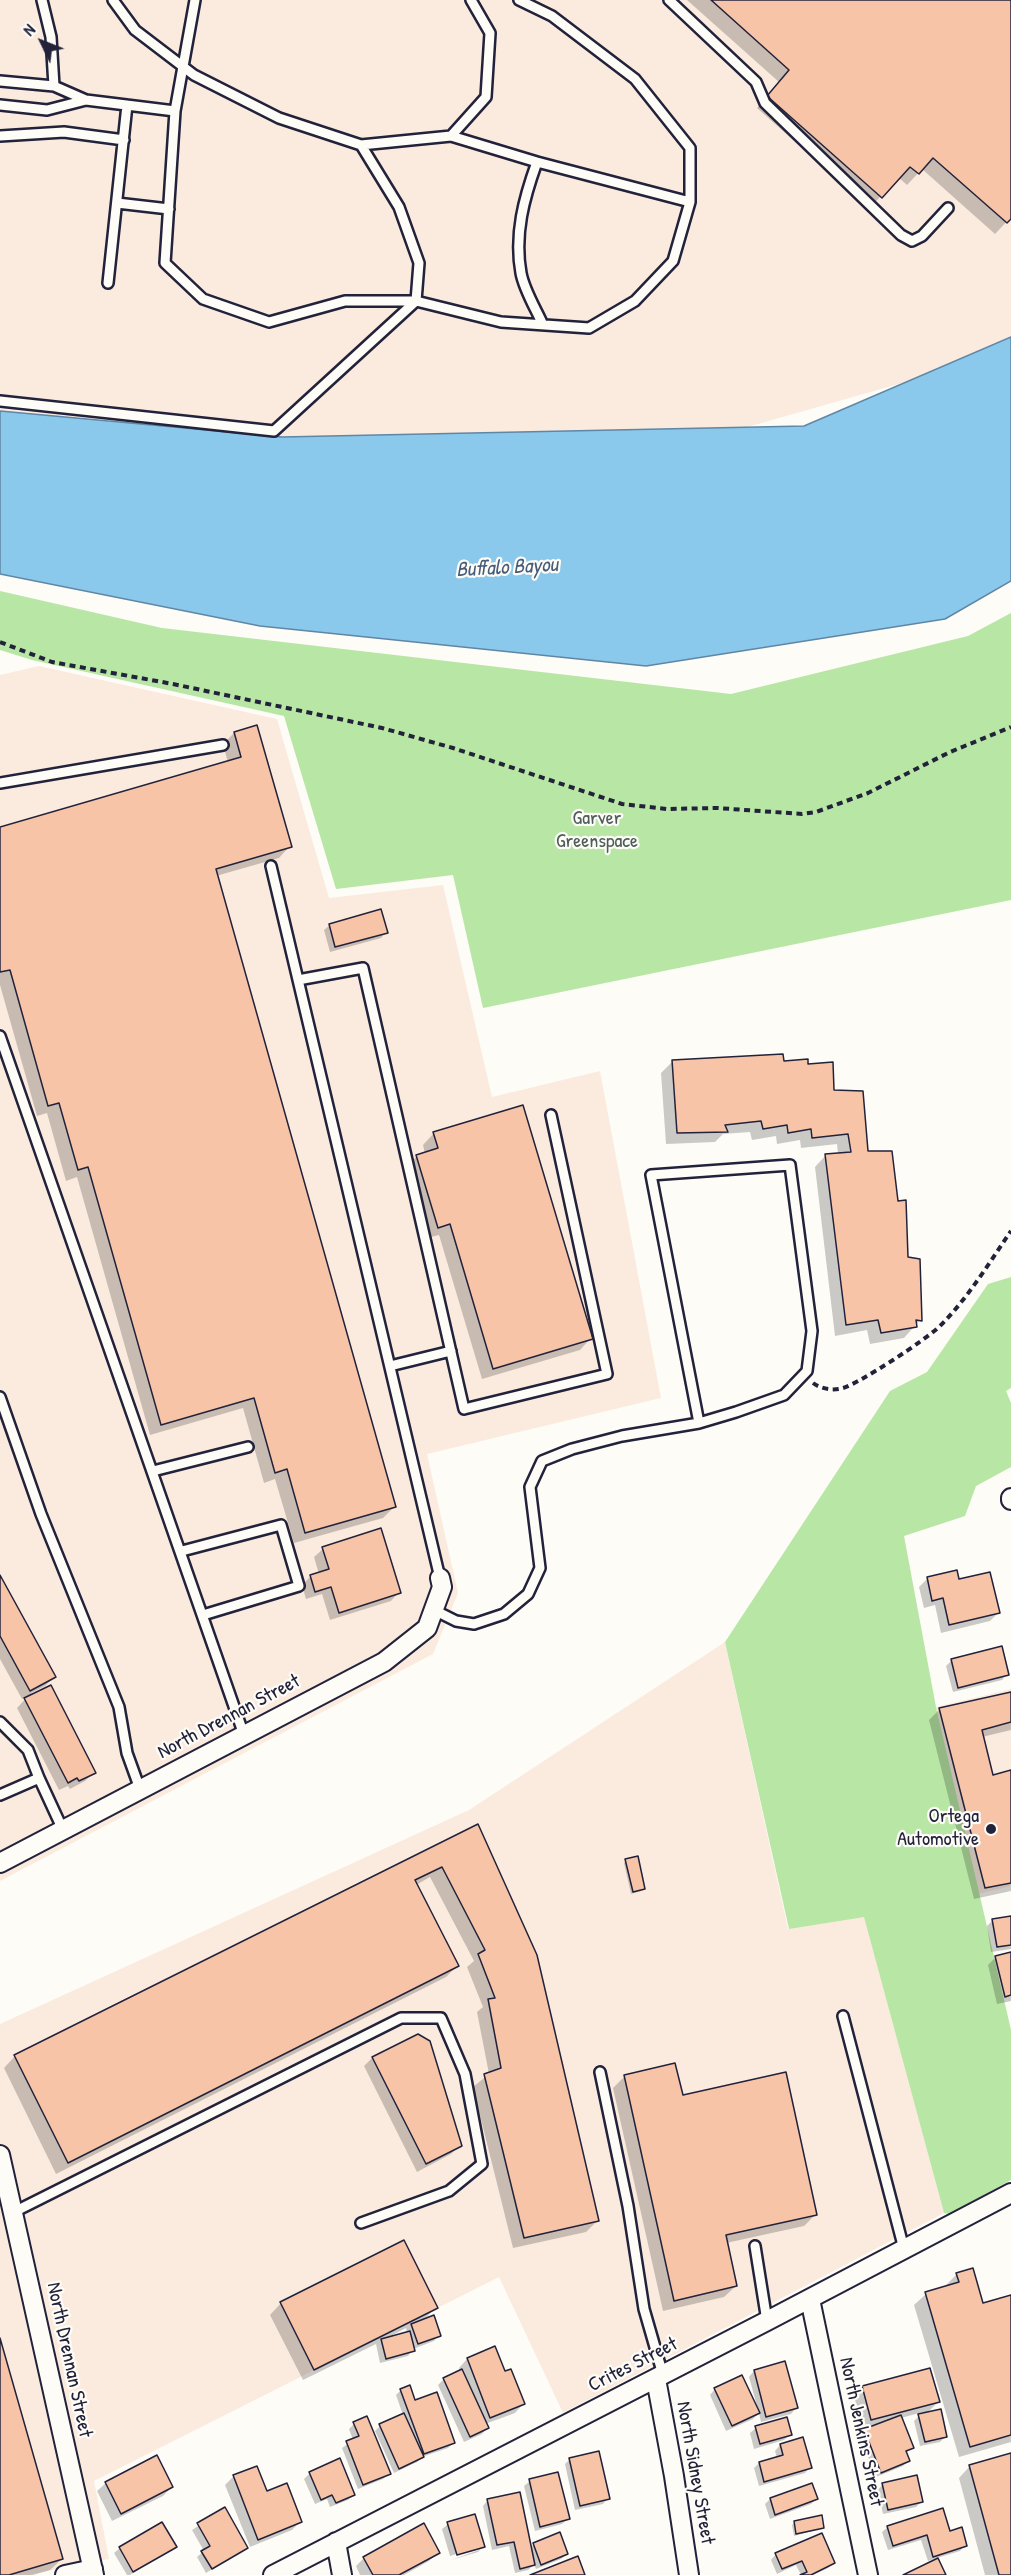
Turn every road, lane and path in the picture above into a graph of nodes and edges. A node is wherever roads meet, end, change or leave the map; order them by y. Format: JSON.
{"nodes":[{"id":1,"x":42,"y":0,"type":"edge"},
{"id":2,"x":113,"y":0,"type":"edge"},
{"id":3,"x":195,"y":0,"type":"edge"},
{"id":4,"x":471,"y":0,"type":"edge"},
{"id":5,"x":519,"y":0,"type":"edge"},
{"id":6,"x":669,"y":0,"type":"edge"},
{"id":7,"x":184,"y":68,"type":"junction"},
{"id":8,"x":0,"y":81,"type":"edge"},
{"id":9,"x":54,"y":86,"type":"junction"},
{"id":10,"x":86,"y":100,"type":"junction"},
{"id":11,"x":0,"y":105,"type":"edge"},
{"id":12,"x":128,"y":105,"type":"junction"},
{"id":13,"x":176,"y":111,"type":"junction"},
{"id":14,"x":0,"y":136,"type":"edge"},
{"id":15,"x":451,"y":136,"type":"junction"},
{"id":16,"x":124,"y":140,"type":"junction"},
{"id":17,"x":361,"y":145,"type":"junction"},
{"id":18,"x":537,"y":162,"type":"junction"},
{"id":19,"x":690,"y":202,"type":"junction"},
{"id":20,"x":117,"y":203,"type":"junction"},
{"id":21,"x":948,"y":208,"type":"dead end"},
{"id":22,"x":168,"y":209,"type":"junction"},
{"id":23,"x":108,"y":283,"type":"dead end"},
{"id":24,"x":416,"y":301,"type":"junction"},
{"id":25,"x":543,"y":325,"type":"junction"},
{"id":26,"x":0,"y":401,"type":"edge"},
{"id":27,"x":0,"y":642,"type":"edge"},
{"id":28,"x":1011,"y":727,"type":"edge"},
{"id":29,"x":223,"y":745,"type":"dead end"},
{"id":30,"x":0,"y":783,"type":"edge"},
{"id":31,"x":271,"y":866,"type":"dead end"},
{"id":32,"x":298,"y":980,"type":"junction"},
{"id":33,"x":0,"y":1036,"type":"edge"},
{"id":34,"x":551,"y":1115,"type":"dead end"},
{"id":35,"x":1011,"y":1230,"type":"edge"},
{"id":36,"x":451,"y":1351,"type":"junction"},
{"id":37,"x":390,"y":1366,"type":"junction"},
{"id":38,"x":803,"y":1376,"type":"junction"},
{"id":39,"x":0,"y":1397,"type":"edge"},
{"id":40,"x":699,"y":1423,"type":"junction"},
{"id":41,"x":248,"y":1447,"type":"dead end"},
{"id":42,"x":153,"y":1471,"type":"junction"},
{"id":43,"x":182,"y":1551,"type":"junction"},
{"id":44,"x":440,"y":1578,"type":"joint"},
{"id":45,"x":434,"y":1610,"type":"junction"},
{"id":46,"x":203,"y":1615,"type":"junction"},
{"id":47,"x":0,"y":1722,"type":"edge"},
{"id":48,"x":244,"y":1735,"type":"junction"},
{"id":49,"x":39,"y":1778,"type":"junction"},
{"id":50,"x":140,"y":1789,"type":"junction"},
{"id":51,"x":0,"y":1796,"type":"edge"},
{"id":52,"x":63,"y":1830,"type":"junction"},
{"id":53,"x":0,"y":1863,"type":"edge"},
{"id":54,"x":843,"y":2016,"type":"dead end"},
{"id":55,"x":600,"y":2072,"type":"dead end"},
{"id":56,"x":0,"y":2155,"type":"edge"},
{"id":57,"x":1011,"y":2193,"type":"edge"},
{"id":58,"x":14,"y":2212,"type":"junction"},
{"id":59,"x":361,"y":2223,"type":"dead end"},
{"id":60,"x":755,"y":2246,"type":"dead end"},
{"id":61,"x":904,"y":2249,"type":"junction"},
{"id":62,"x":810,"y":2299,"type":"junction"},
{"id":63,"x":767,"y":2321,"type":"junction"},
{"id":64,"x":659,"y":2377,"type":"junction"},
{"id":65,"x":336,"y":2542,"type":"junction"},
{"id":66,"x":93,"y":2572,"type":"edge"},
{"id":67,"x":65,"y":2575,"type":"edge"},
{"id":68,"x":273,"y":2575,"type":"edge"},
{"id":69,"x":342,"y":2575,"type":"edge"},
{"id":70,"x":689,"y":2575,"type":"edge"},
{"id":71,"x":868,"y":2575,"type":"edge"}],
"edges":[{"from":1,"to":9,"type":"lane"},
{"from":2,"to":7,"type":"lane"},
{"from":3,"to":7,"type":"lane"},
{"from":4,"to":15,"type":"lane"},
{"from":5,"to":19,"type":"lane"},
{"from":6,"to":21,"type":"lane"},
{"from":7,"to":13,"type":"lane"},
{"from":7,"to":17,"type":"lane"},
{"from":8,"to":9,"type":"lane"},
{"from":9,"to":10,"type":"lane"},
{"from":10,"to":11,"type":"lane"},
{"from":10,"to":12,"type":"lane"},
{"from":12,"to":13,"type":"lane"},
{"from":12,"to":16,"type":"lane"},
{"from":13,"to":22,"type":"lane"},
{"from":14,"to":16,"type":"lane"},
{"from":15,"to":17,"type":"lane"},
{"from":15,"to":18,"type":"lane"},
{"from":16,"to":20,"type":"lane"},
{"from":17,"to":24,"type":"lane"},
{"from":18,"to":19,"type":"lane"},
{"from":18,"to":25,"type":"lane"},
{"from":19,"to":25,"type":"lane"},
{"from":20,"to":22,"type":"lane"},
{"from":20,"to":23,"type":"lane"},
{"from":22,"to":24,"type":"lane"},
{"from":24,"to":25,"type":"lane"},
{"from":24,"to":26,"type":"lane"},
{"from":27,"to":28,"type":"path"},
{"from":29,"to":30,"type":"lane"},
{"from":31,"to":32,"type":"lane"},
{"from":32,"to":36,"type":"lane"},
{"from":32,"to":37,"type":"lane"},
{"from":33,"to":42,"type":"lane"},
{"from":34,"to":36,"type":"lane"},
{"from":35,"to":38,"type":"path"},
{"from":36,"to":37,"type":"lane"},
{"from":37,"to":44,"type":"lane"},
{"from":38,"to":40,"type":"lane"},
{"from":38,"to":40,"type":"lane"},
{"from":39,"to":50,"type":"lane"},
{"from":40,"to":45,"type":"lane"},
{"from":41,"to":42,"type":"lane"},
{"from":42,"to":43,"type":"lane"},
{"from":43,"to":46,"type":"lane"},
{"from":43,"to":46,"type":"lane"},
{"from":44,"to":45,"type":"street","name":"North Drennan Street"},
{"from":45,"to":48,"type":"street","name":"North Drennan Street"},
{"from":46,"to":48,"type":"lane"},
{"from":47,"to":49,"type":"lane"},
{"from":48,"to":50,"type":"street","name":"North Drennan Street"},
{"from":49,"to":51,"type":"lane"},
{"from":49,"to":52,"type":"lane"},
{"from":50,"to":52,"type":"street","name":"North Drennan Street"},
{"from":52,"to":53,"type":"street","name":"North Drennan Street"},
{"from":54,"to":61,"type":"lane"},
{"from":55,"to":64,"type":"lane"},
{"from":56,"to":58,"type":"street","name":"North Drennan Street"},
{"from":57,"to":61,"type":"street","name":"Crites Street"},
{"from":58,"to":59,"type":"lane"},
{"from":58,"to":66,"type":"street","name":"North Drennan Street"},
{"from":60,"to":63,"type":"lane"},
{"from":61,"to":62,"type":"street","name":"Crites Street"},
{"from":62,"to":63,"type":"street","name":"Crites Street"},
{"from":62,"to":71,"type":"street","name":"North Jenkins Street"},
{"from":63,"to":64,"type":"street","name":"Crites Street"},
{"from":64,"to":65,"type":"street","name":"Crites Street"},
{"from":64,"to":70,"type":"street","name":"North Sidney Street"},
{"from":65,"to":68,"type":"street","name":"Crites Street"},
{"from":65,"to":69,"type":"street"},
{"from":66,"to":67,"type":"street"}]}
